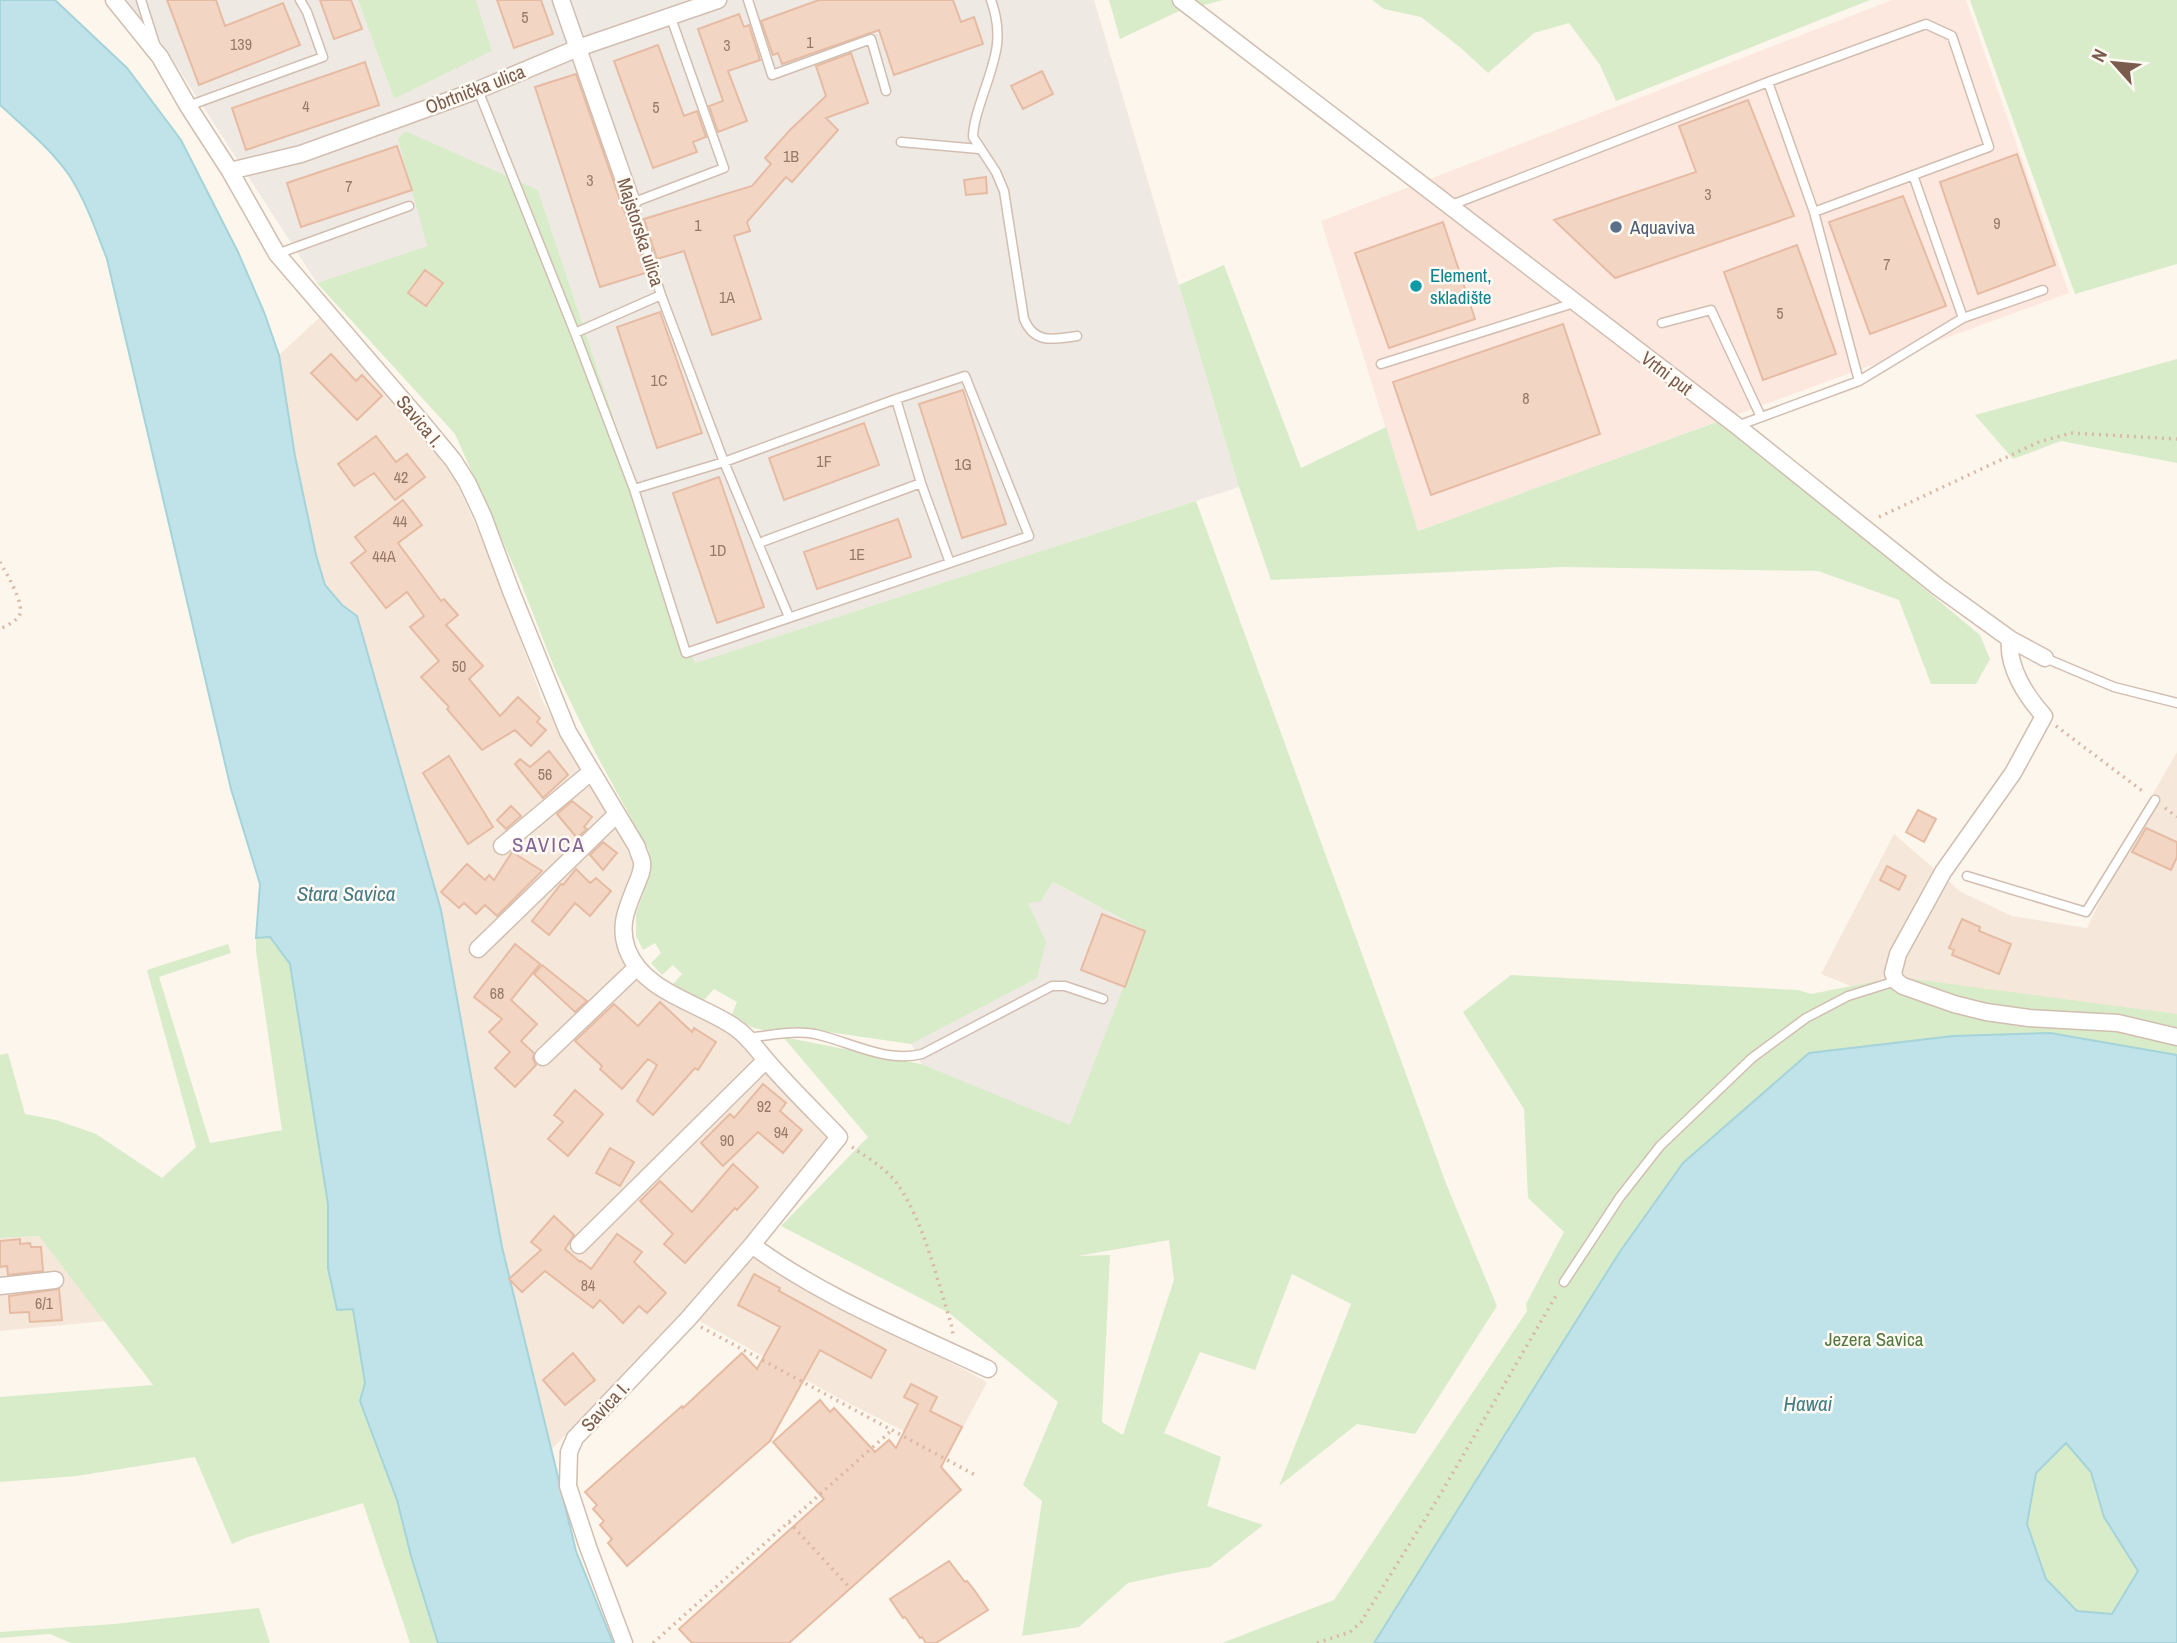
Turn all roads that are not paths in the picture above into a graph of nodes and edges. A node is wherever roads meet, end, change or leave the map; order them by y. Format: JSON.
{"nodes":[{"id":1,"x":114,"y":0,"type":"edge"},
{"id":2,"x":141,"y":0,"type":"edge"},
{"id":3,"x":300,"y":0,"type":"edge"},
{"id":4,"x":561,"y":0,"type":"edge"},
{"id":5,"x":718,"y":0,"type":"edge"},
{"id":6,"x":748,"y":0,"type":"edge"},
{"id":7,"x":991,"y":0,"type":"edge"},
{"id":8,"x":1181,"y":0,"type":"edge"},
{"id":9,"x":670,"y":15,"type":"junction"},
{"id":10,"x":578,"y":48,"type":"junction"},
{"id":11,"x":160,"y":57,"type":"junction"},
{"id":12,"x":1768,"y":82,"type":"junction"},
{"id":13,"x":478,"y":90,"type":"junction"},
{"id":14,"x":886,"y":91,"type":"dead end"},
{"id":15,"x":187,"y":106,"type":"junction"},
{"id":16,"x":901,"y":142,"type":"dead end"},
{"id":17,"x":979,"y":149,"type":"junction"},
{"id":18,"x":230,"y":171,"type":"junction"},
{"id":19,"x":1913,"y":175,"type":"junction"},
{"id":20,"x":632,"y":203,"type":"junction"},
{"id":21,"x":409,"y":206,"type":"dead end"},
{"id":22,"x":1449,"y":206,"type":"junction"},
{"id":23,"x":1814,"y":212,"type":"junction"},
{"id":24,"x":277,"y":254,"type":"junction"},
{"id":25,"x":2043,"y":290,"type":"dead end"},
{"id":26,"x":661,"y":295,"type":"junction"},
{"id":27,"x":1574,"y":303,"type":"junction"},
{"id":28,"x":1963,"y":318,"type":"junction"},
{"id":29,"x":1662,"y":323,"type":"dead end"},
{"id":30,"x":575,"y":333,"type":"junction"},
{"id":31,"x":1077,"y":336,"type":"dead end"},
{"id":32,"x":1381,"y":364,"type":"dead end"},
{"id":33,"x":1859,"y":381,"type":"junction"},
{"id":34,"x":896,"y":399,"type":"junction"},
{"id":35,"x":1761,"y":417,"type":"junction"},
{"id":36,"x":1737,"y":426,"type":"junction"},
{"id":37,"x":724,"y":462,"type":"junction"},
{"id":38,"x":922,"y":483,"type":"junction"},
{"id":39,"x":634,"y":489,"type":"junction"},
{"id":40,"x":759,"y":543,"type":"junction"},
{"id":41,"x":950,"y":563,"type":"junction"},
{"id":42,"x":789,"y":617,"type":"junction"},
{"id":43,"x":2010,"y":639,"type":"junction"},
{"id":44,"x":2045,"y":658,"type":"joint"},
{"id":45,"x":2177,"y":703,"type":"edge"},
{"id":46,"x":592,"y":772,"type":"junction"},
{"id":47,"x":2155,"y":800,"type":"road end"},
{"id":48,"x":617,"y":814,"type":"junction"},
{"id":49,"x":502,"y":846,"type":"dead end"},
{"id":50,"x":1966,"y":876,"type":"dead end"},
{"id":51,"x":478,"y":949,"type":"dead end"},
{"id":52,"x":637,"y":967,"type":"junction"},
{"id":53,"x":1896,"y":981,"type":"junction"},
{"id":54,"x":1103,"y":999,"type":"dead end"},
{"id":55,"x":2177,"y":1037,"type":"edge"},
{"id":56,"x":749,"y":1038,"type":"junction"},
{"id":57,"x":543,"y":1058,"type":"dead end"},
{"id":58,"x":766,"y":1060,"type":"junction"},
{"id":59,"x":579,"y":1245,"type":"dead end"},
{"id":60,"x":752,"y":1245,"type":"junction"},
{"id":61,"x":55,"y":1280,"type":"dead end"},
{"id":62,"x":1564,"y":1282,"type":"road end"},
{"id":63,"x":0,"y":1286,"type":"edge"},
{"id":64,"x":988,"y":1368,"type":"dead end"},
{"id":65,"x":624,"y":1643,"type":"edge"}],
"edges":[{"from":1,"to":11,"type":"street","name":"Savica I."},
{"from":2,"to":11,"type":"lane","name":"Savica I."},
{"from":3,"to":15,"type":"lane"},
{"from":4,"to":10,"type":"street","name":"Majstorska ulica"},
{"from":5,"to":9,"type":"street","name":"Obrtnička ulica"},
{"from":6,"to":14,"type":"lane"},
{"from":7,"to":17,"type":"lane"},
{"from":8,"to":22,"type":"street","name":"Vrtni put"},
{"from":9,"to":10,"type":"street","name":"Obrtnička ulica"},
{"from":9,"to":20,"type":"lane"},
{"from":10,"to":13,"type":"street","name":"Obrtnička ulica"},
{"from":10,"to":20,"type":"street","name":"Majstorska ulica"},
{"from":11,"to":15,"type":"street","name":"Savica I."},
{"from":12,"to":19,"type":"lane"},
{"from":12,"to":22,"type":"lane"},
{"from":12,"to":23,"type":"lane"},
{"from":13,"to":18,"type":"street","name":"Obrtnička ulica"},
{"from":13,"to":30,"type":"lane"},
{"from":15,"to":18,"type":"street","name":"Savica I."},
{"from":16,"to":17,"type":"lane"},
{"from":17,"to":31,"type":"lane"},
{"from":18,"to":24,"type":"street","name":"Savica I."},
{"from":19,"to":23,"type":"lane"},
{"from":19,"to":28,"type":"lane"},
{"from":20,"to":26,"type":"lane","name":"Majstorska ulica"},
{"from":21,"to":24,"type":"lane"},
{"from":22,"to":27,"type":"street","name":"Vrtni put"},
{"from":23,"to":33,"type":"lane"},
{"from":24,"to":46,"type":"street","name":"Savica I."},
{"from":25,"to":28,"type":"lane"},
{"from":26,"to":30,"type":"lane"},
{"from":26,"to":37,"type":"lane","name":"Majstorska ulica"},
{"from":27,"to":32,"type":"lane"},
{"from":27,"to":36,"type":"street","name":"Vrtni put"},
{"from":28,"to":33,"type":"lane"},
{"from":29,"to":35,"type":"lane"},
{"from":30,"to":39,"type":"lane"},
{"from":33,"to":35,"type":"lane"},
{"from":34,"to":37,"type":"lane"},
{"from":34,"to":38,"type":"lane"},
{"from":34,"to":41,"type":"lane"},
{"from":35,"to":36,"type":"lane"},
{"from":36,"to":43,"type":"street","name":"Vrtni put"},
{"from":37,"to":39,"type":"lane"},
{"from":37,"to":40,"type":"lane","name":"Majstorska ulica"},
{"from":38,"to":40,"type":"lane"},
{"from":38,"to":41,"type":"lane"},
{"from":39,"to":42,"type":"lane"},
{"from":40,"to":42,"type":"lane","name":"Majstorska ulica"},
{"from":41,"to":42,"type":"lane"},
{"from":43,"to":44,"type":"street","name":"Vrtni put"},
{"from":43,"to":53,"type":"street"},
{"from":44,"to":45,"type":"lane","name":"Vrtni put"},
{"from":46,"to":48,"type":"street","name":"Savica I."},
{"from":46,"to":49,"type":"street"},
{"from":47,"to":50,"type":"lane"},
{"from":48,"to":51,"type":"street"},
{"from":48,"to":52,"type":"street","name":"Savica I."},
{"from":52,"to":56,"type":"street","name":"Savica I."},
{"from":52,"to":57,"type":"street"},
{"from":53,"to":55,"type":"street"},
{"from":53,"to":62,"type":"lane"},
{"from":54,"to":56,"type":"lane"},
{"from":56,"to":58,"type":"street","name":"Savica I."},
{"from":58,"to":59,"type":"street"},
{"from":58,"to":60,"type":"street","name":"Savica I."},
{"from":60,"to":64,"type":"street"},
{"from":60,"to":65,"type":"street","name":"Savica I."},
{"from":61,"to":63,"type":"street"}]}
